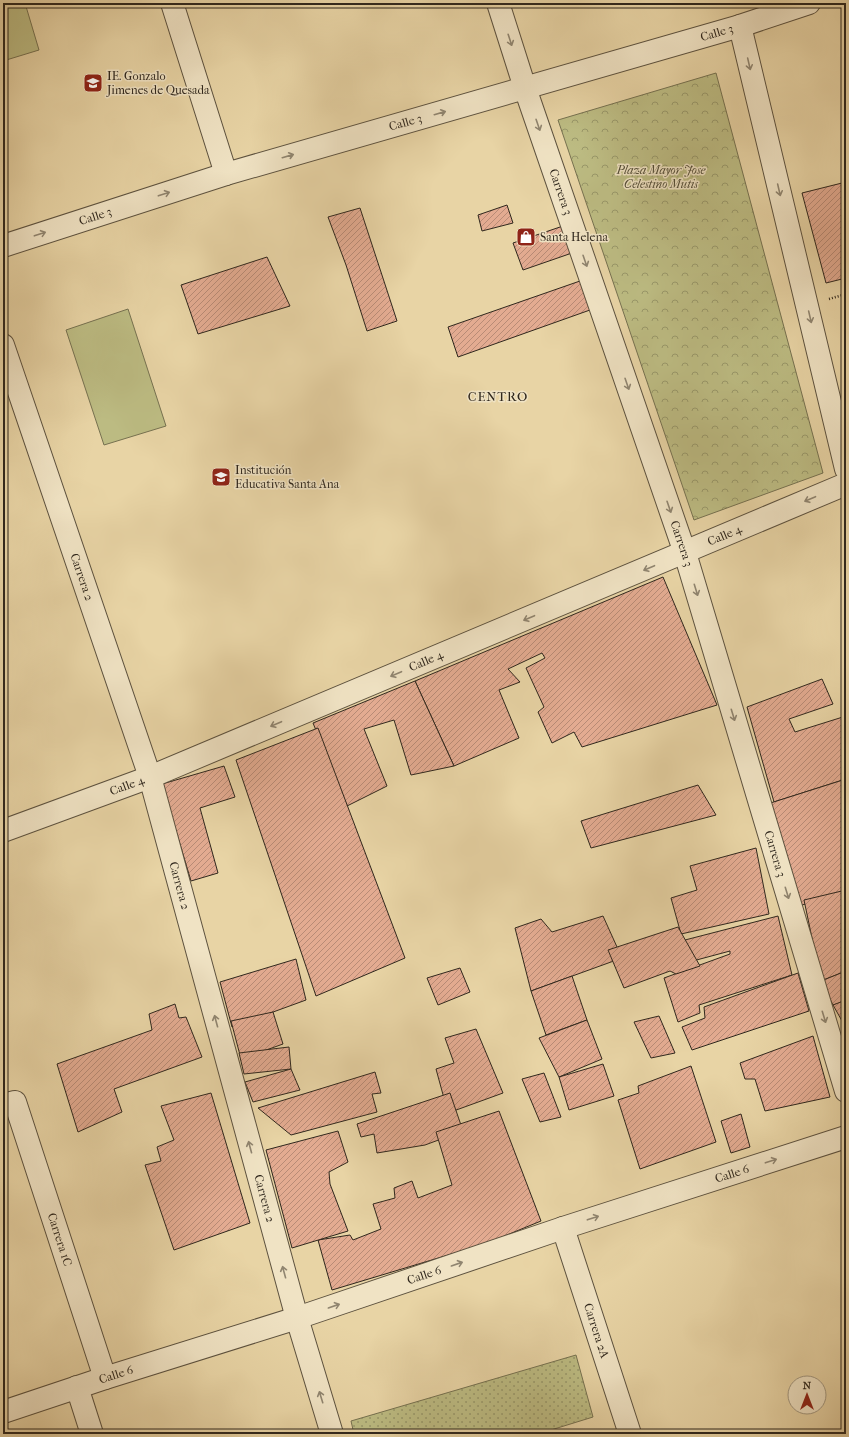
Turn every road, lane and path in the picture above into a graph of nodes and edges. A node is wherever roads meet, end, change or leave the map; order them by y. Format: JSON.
{"nodes":[{"id":1,"x":172,"y":3,"type":"edge"},
{"id":2,"x":498,"y":3,"type":"edge"},
{"id":3,"x":809,"y":3,"type":"edge"},
{"id":4,"x":740,"y":26,"type":"junction"},
{"id":5,"x":525,"y":88,"type":"junction"},
{"id":6,"x":226,"y":174,"type":"junction"},
{"id":7,"x":3,"y":246,"type":"edge"},
{"id":8,"x":3,"y":345,"type":"edge"},
{"id":9,"x":846,"y":469,"type":"edge"},
{"id":10,"x":846,"y":484,"type":"edge"},
{"id":11,"x":685,"y":553,"type":"junction"},
{"id":12,"x":150,"y":777,"type":"junction"},
{"id":13,"x":3,"y":830,"type":"edge"},
{"id":14,"x":846,"y":1091,"type":"edge"},
{"id":15,"x":9,"y":1103,"type":"edge"},
{"id":16,"x":846,"y":1137,"type":"edge"},
{"id":17,"x":563,"y":1228,"type":"junction"},
{"id":18,"x":297,"y":1318,"type":"junction"},
{"id":19,"x":105,"y":1378,"type":"junction"},
{"id":20,"x":77,"y":1387,"type":"junction"},
{"id":21,"x":4,"y":1410,"type":"edge"},
{"id":22,"x":92,"y":1434,"type":"edge"},
{"id":23,"x":332,"y":1434,"type":"edge"},
{"id":24,"x":630,"y":1434,"type":"edge"}],
"edges":[{"from":1,"to":6,"type":"street"},
{"from":2,"to":5,"type":"street","name":"Carrera 3","one_way":true},
{"from":3,"to":4,"type":"street","name":"Calle 3"},
{"from":4,"to":5,"type":"street","name":"Calle 3"},
{"from":4,"to":9,"type":"street","one_way":true},
{"from":6,"to":5,"type":"street","name":"Calle 3","one_way":true},
{"from":5,"to":11,"type":"street","name":"Carrera 3","one_way":true},
{"from":7,"to":6,"type":"street","name":"Calle 3","one_way":true},
{"from":8,"to":12,"type":"street","name":"Carrera 2"},
{"from":10,"to":11,"type":"street","name":"Calle 4","one_way":true},
{"from":11,"to":12,"type":"street","name":"Calle 4","one_way":true},
{"from":11,"to":14,"type":"street","name":"Carrera 3","one_way":true},
{"from":12,"to":13,"type":"street","name":"Calle 4"},
{"from":18,"to":12,"type":"street","name":"Carrera 2","one_way":true},
{"from":15,"to":19,"type":"street","name":"Carrera 1C"},
{"from":17,"to":16,"type":"street","name":"Calle 6","one_way":true},
{"from":18,"to":17,"type":"street","name":"Calle 6","one_way":true},
{"from":17,"to":24,"type":"street","name":"Carrera 2A"},
{"from":18,"to":19,"type":"street","name":"Calle 6"},
{"from":23,"to":18,"type":"street","name":"Carrera 2","one_way":true},
{"from":19,"to":20,"type":"street","name":"Calle 6"},
{"from":20,"to":21,"type":"street","name":"Calle 6"},
{"from":20,"to":22,"type":"street"}]}
